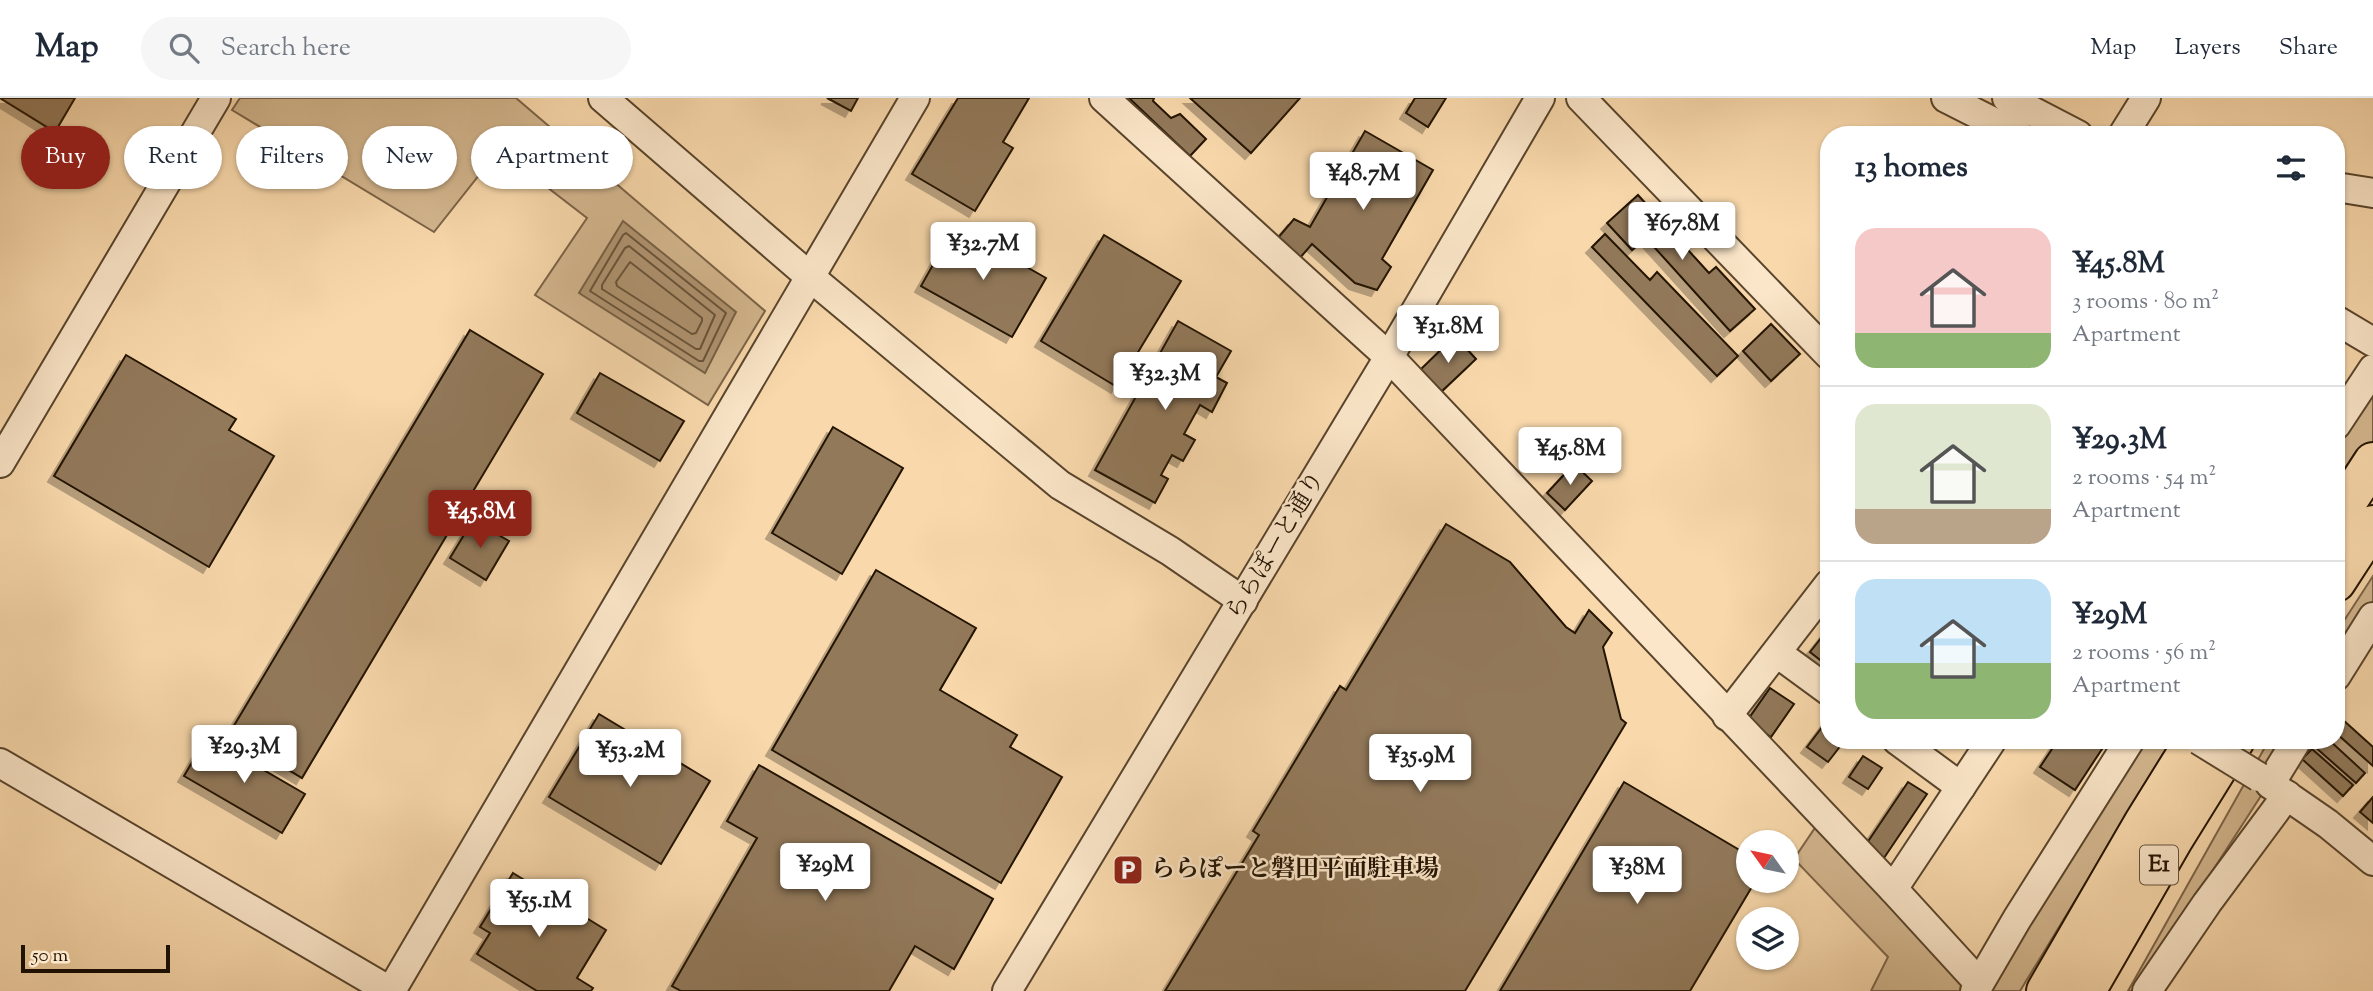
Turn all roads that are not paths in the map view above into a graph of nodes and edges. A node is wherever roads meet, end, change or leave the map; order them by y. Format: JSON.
{"nodes":[{"id":1,"x":216,"y":98,"type":"edge"},
{"id":2,"x":603,"y":98,"type":"edge"},
{"id":3,"x":915,"y":98,"type":"edge"},
{"id":4,"x":1104,"y":98,"type":"edge"},
{"id":5,"x":1540,"y":98,"type":"edge"},
{"id":6,"x":1581,"y":98,"type":"edge"},
{"id":7,"x":1946,"y":98,"type":"edge"},
{"id":8,"x":2007,"y":98,"type":"edge"},
{"id":9,"x":2146,"y":98,"type":"edge"},
{"id":10,"x":2001,"y":126,"type":"edge"},
{"id":11,"x":2061,"y":126,"type":"edge"},
{"id":12,"x":2129,"y":126,"type":"edge"},
{"id":13,"x":2345,"y":188,"type":"edge"},
{"id":14,"x":2373,"y":193,"type":"edge"},
{"id":15,"x":809,"y":275,"type":"junction"},
{"id":16,"x":2345,"y":325,"type":"edge"},
{"id":17,"x":2373,"y":342,"type":"edge"},
{"id":18,"x":1820,"y":346,"type":"edge"},
{"id":19,"x":1388,"y":357,"type":"junction"},
{"id":20,"x":2373,"y":369,"type":"edge"},
{"id":21,"x":2345,"y":411,"type":"edge"},
{"id":22,"x":2373,"y":462,"type":"edge"},
{"id":23,"x":0,"y":463,"type":"edge"},
{"id":24,"x":2345,"y":505,"type":"edge"},
{"id":25,"x":2373,"y":525,"type":"edge"},
{"id":26,"x":2345,"y":568,"type":"edge"},
{"id":27,"x":1820,"y":596,"type":"edge"},
{"id":28,"x":1243,"y":601,"type":"junction"},
{"id":29,"x":2373,"y":617,"type":"edge"},
{"id":30,"x":1777,"y":653,"type":"junction"},
{"id":31,"x":2345,"y":662,"type":"edge"},
{"id":32,"x":1820,"y":684,"type":"edge"},
{"id":33,"x":1727,"y":716,"type":"junction"},
{"id":34,"x":1909,"y":749,"type":"edge"},
{"id":35,"x":1986,"y":749,"type":"edge"},
{"id":36,"x":2124,"y":749,"type":"edge"},
{"id":37,"x":2193,"y":749,"type":"edge"},
{"id":38,"x":2212,"y":749,"type":"edge"},
{"id":39,"x":2227,"y":749,"type":"edge"},
{"id":40,"x":2292,"y":749,"type":"edge"},
{"id":41,"x":0,"y":764,"type":"edge"},
{"id":42,"x":2272,"y":785,"type":"junction"},
{"id":43,"x":1961,"y":787,"type":"junction"},
{"id":44,"x":2159,"y":831,"type":"junction"},
{"id":45,"x":2373,"y":860,"type":"edge"},
{"id":46,"x":1893,"y":889,"type":"junction"},
{"id":47,"x":1977,"y":987,"type":"edge"},
{"id":48,"x":390,"y":991,"type":"edge"},
{"id":49,"x":1007,"y":991,"type":"edge"},
{"id":50,"x":2032,"y":991,"type":"edge"},
{"id":51,"x":2046,"y":991,"type":"edge"},
{"id":52,"x":2086,"y":991,"type":"edge"},
{"id":53,"x":2102,"y":991,"type":"edge"},
{"id":54,"x":2147,"y":991,"type":"edge"}],
"edges":[{"from":1,"to":23,"type":"street"},
{"from":2,"to":15,"type":"street"},
{"from":3,"to":15,"type":"street"},
{"from":4,"to":19,"type":"street"},
{"from":5,"to":19,"type":"street","name":"ららぽーと通り"},
{"from":6,"to":18,"type":"street"},
{"from":7,"to":10,"type":"street"},
{"from":8,"to":11,"type":"street"},
{"from":9,"to":12,"type":"street"},
{"from":13,"to":14,"type":"street"},
{"from":15,"to":28,"type":"street"},
{"from":15,"to":48,"type":"street"},
{"from":16,"to":17,"type":"street"},
{"from":19,"to":28,"type":"street","name":"ららぽーと通り"},
{"from":19,"to":33,"type":"street"},
{"from":20,"to":21,"type":"street"},
{"from":22,"to":24,"type":"highway"},
{"from":25,"to":26,"type":"highway"},
{"from":27,"to":30,"type":"street"},
{"from":28,"to":49,"type":"street","name":"ららぽーと通り"},
{"from":29,"to":31,"type":"street"},
{"from":30,"to":32,"type":"street"},
{"from":30,"to":33,"type":"street"},
{"from":33,"to":46,"type":"street"},
{"from":34,"to":43,"type":"street"},
{"from":35,"to":43,"type":"street"},
{"from":36,"to":47,"type":"street"},
{"from":37,"to":44,"type":"highway","number":"E1"},
{"from":38,"to":42,"type":"street","bridge":true},
{"from":39,"to":44,"type":"highway","number":"E1"},
{"from":40,"to":42,"type":"street"},
{"from":41,"to":48,"type":"street"},
{"from":42,"to":45,"type":"street"},
{"from":42,"to":54,"type":"street"},
{"from":43,"to":46,"type":"street"},
{"from":44,"to":50,"type":"highway"},
{"from":44,"to":51,"type":"highway","number":"E1"},
{"from":44,"to":52,"type":"highway","number":"E1"},
{"from":44,"to":53,"type":"highway"},
{"from":46,"to":47,"type":"street"}]}
